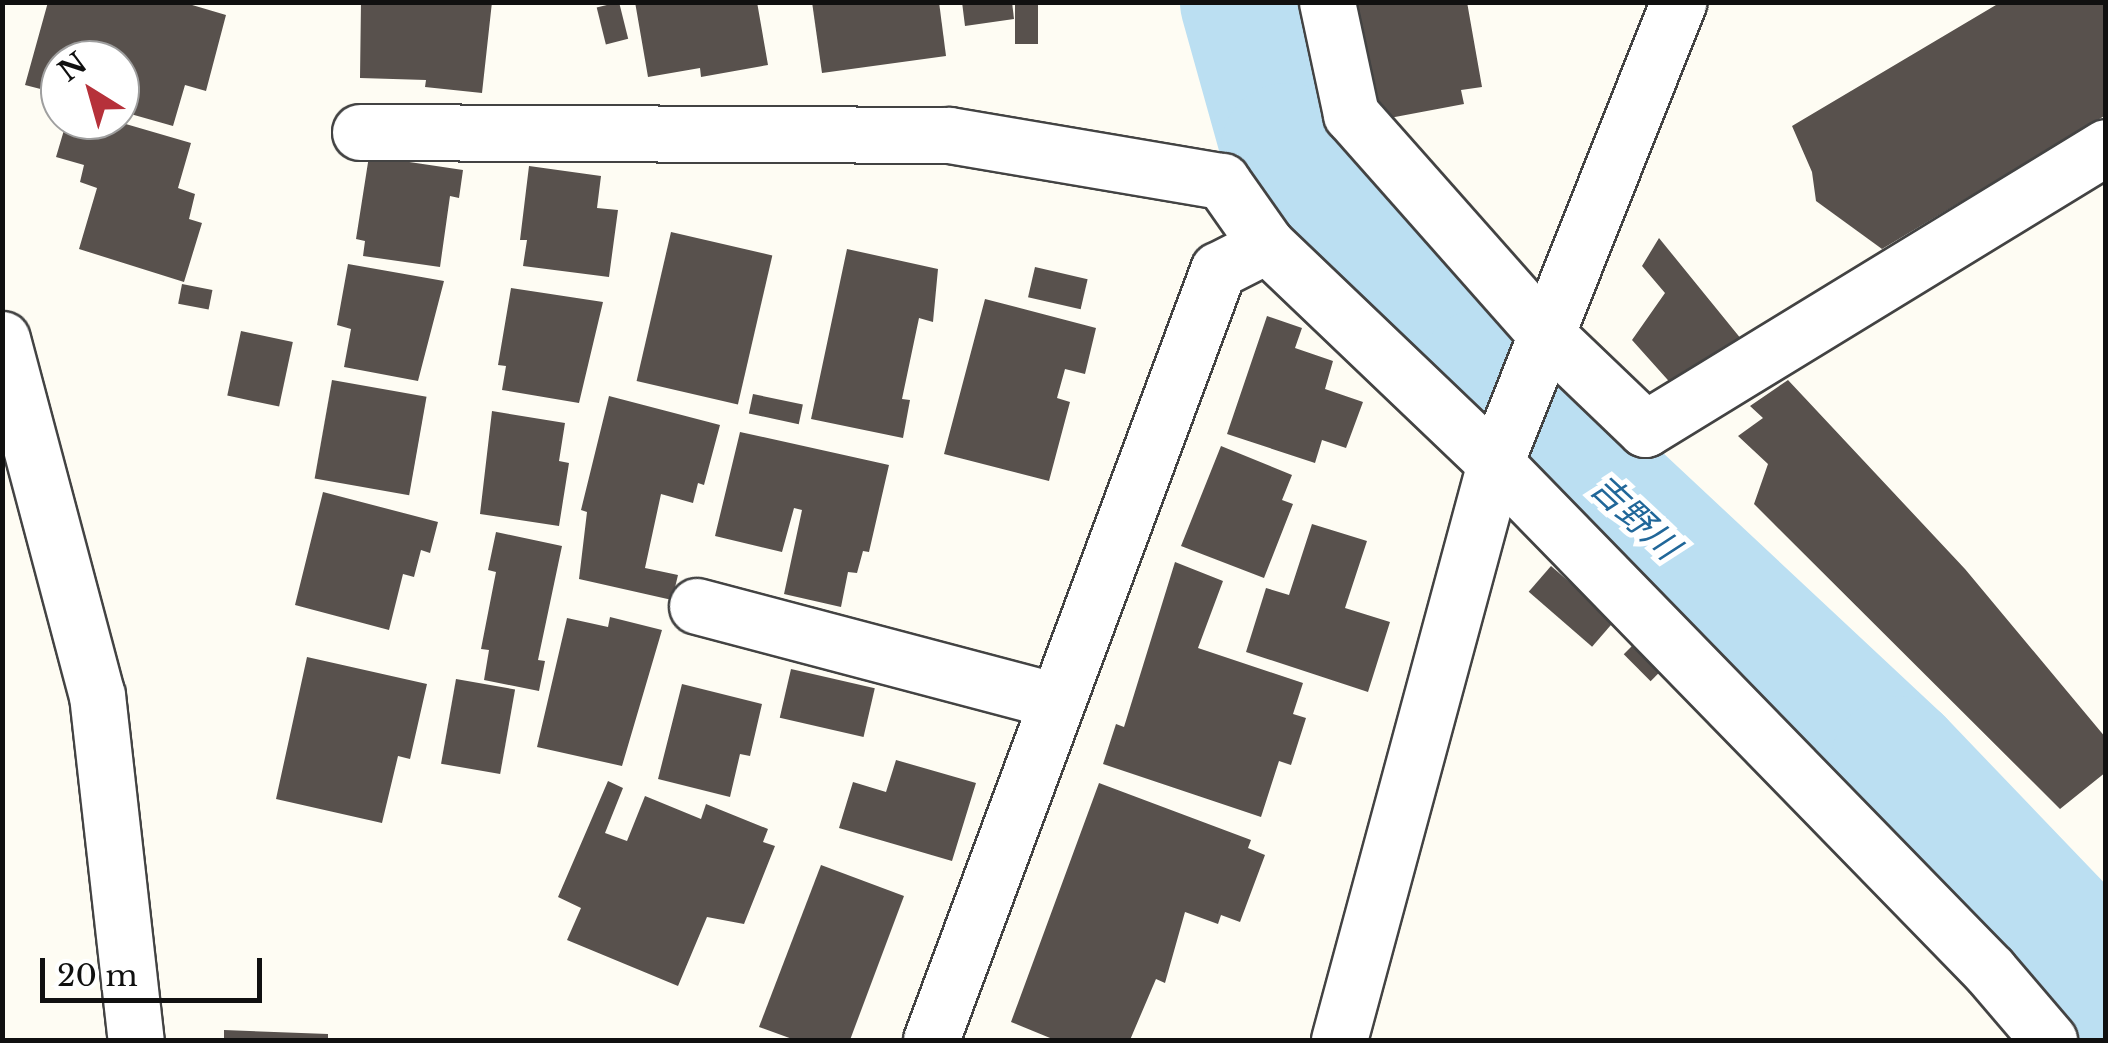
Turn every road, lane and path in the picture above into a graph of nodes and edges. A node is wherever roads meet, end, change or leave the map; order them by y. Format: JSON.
{"nodes":[{"id":1,"x":1328,"y":2,"type":"edge"},
{"id":2,"x":1678,"y":2,"type":"edge"},
{"id":3,"x":360,"y":132,"type":"dead end"},
{"id":4,"x":2106,"y":147,"type":"edge"},
{"id":5,"x":1267,"y":244,"type":"junction"},
{"id":6,"x":1544,"y":332,"type":"junction"},
{"id":7,"x":2,"y":339,"type":"edge"},
{"id":8,"x":1495,"y":463,"type":"junction"},
{"id":9,"x":698,"y":606,"type":"dead end"},
{"id":10,"x":1054,"y":700,"type":"junction"},
{"id":11,"x":136,"y":1040,"type":"edge"},
{"id":12,"x":931,"y":1040,"type":"edge"},
{"id":13,"x":1339,"y":1040,"type":"edge"},
{"id":14,"x":2050,"y":1040,"type":"edge"}],
"edges":[{"from":1,"to":6,"type":"street"},
{"from":2,"to":6,"type":"street"},
{"from":3,"to":5,"type":"street"},
{"from":4,"to":6,"type":"street"},
{"from":5,"to":8,"type":"street"},
{"from":5,"to":10,"type":"street"},
{"from":6,"to":8,"type":"street"},
{"from":7,"to":11,"type":"street"},
{"from":8,"to":13,"type":"street"},
{"from":8,"to":14,"type":"street"},
{"from":9,"to":10,"type":"street"},
{"from":10,"to":12,"type":"street"}]}
